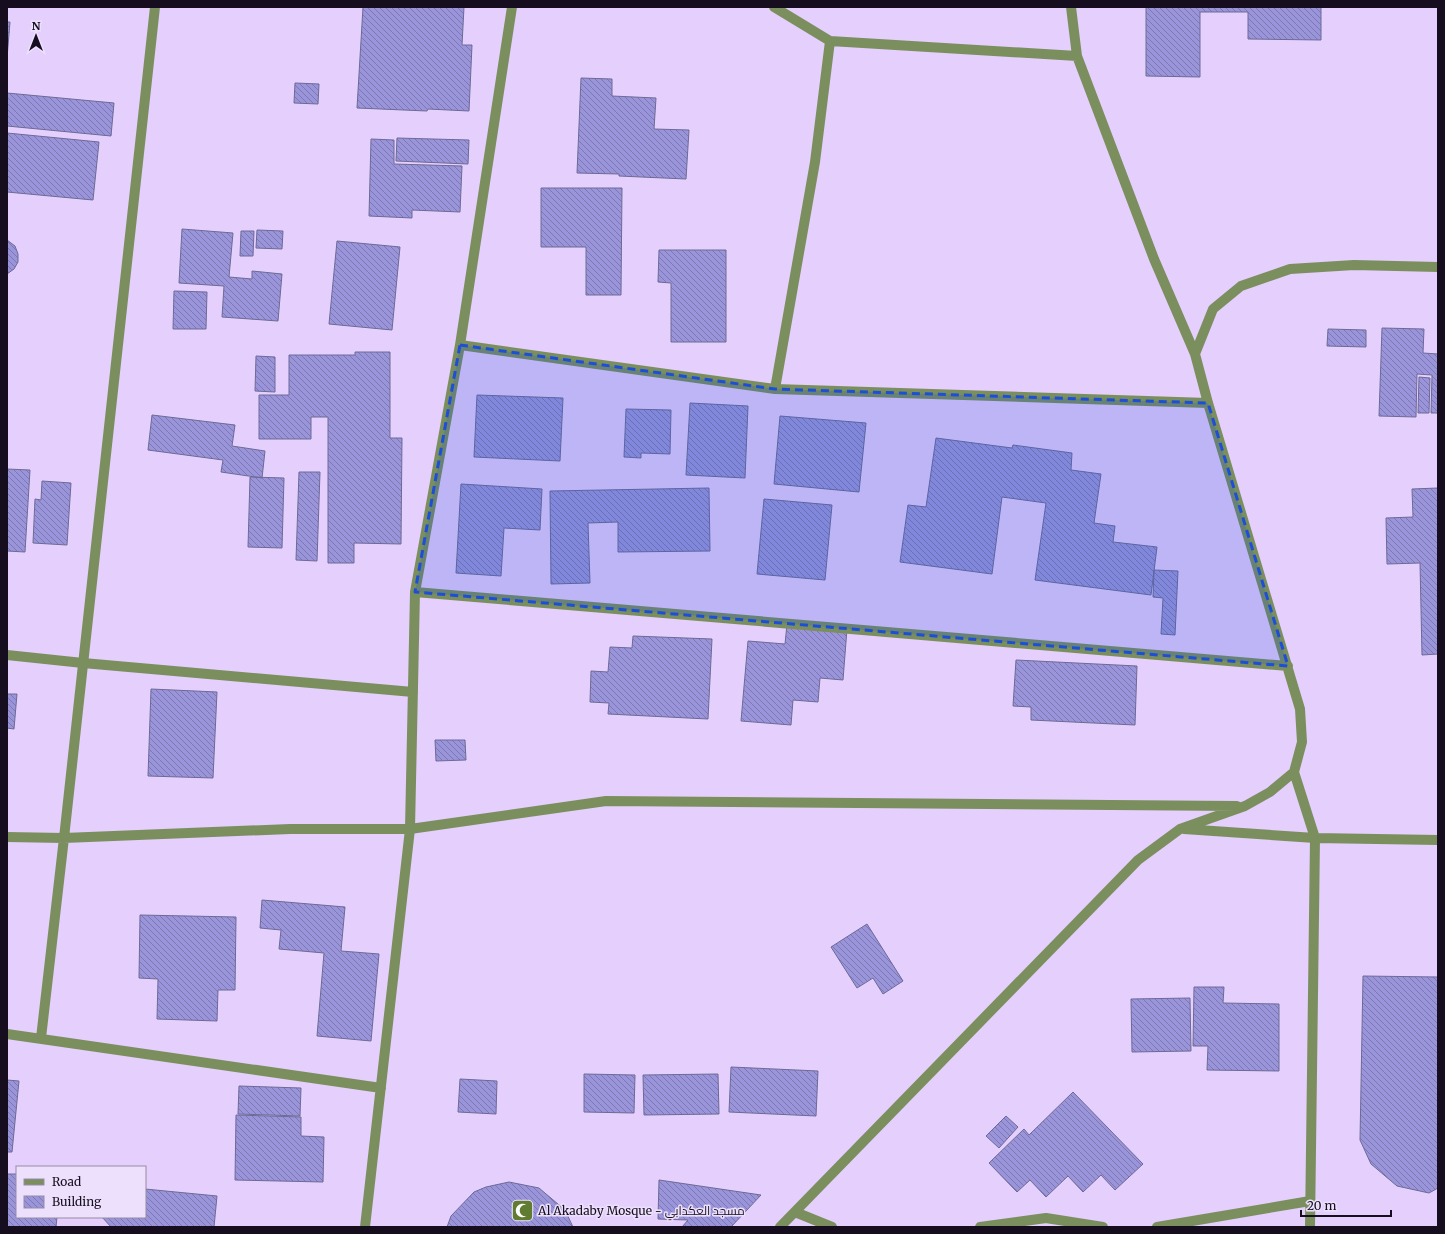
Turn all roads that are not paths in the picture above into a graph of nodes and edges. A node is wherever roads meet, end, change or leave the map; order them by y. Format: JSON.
{"nodes":[{"id":1,"x":155,"y":7,"type":"edge"},
{"id":2,"x":512,"y":7,"type":"edge"},
{"id":3,"x":774,"y":7,"type":"edge"},
{"id":4,"x":1071,"y":7,"type":"edge"},
{"id":5,"x":830,"y":41,"type":"junction"},
{"id":6,"x":1077,"y":56,"type":"junction"},
{"id":7,"x":1438,"y":267,"type":"edge"},
{"id":8,"x":460,"y":345,"type":"junction"},
{"id":9,"x":1195,"y":354,"type":"junction"},
{"id":10,"x":774,"y":389,"type":"junction"},
{"id":11,"x":1208,"y":403,"type":"junction"},
{"id":12,"x":415,"y":592,"type":"junction"},
{"id":13,"x":7,"y":655,"type":"edge"},
{"id":14,"x":83,"y":663,"type":"junction"},
{"id":15,"x":1288,"y":666,"type":"junction"},
{"id":16,"x":413,"y":692,"type":"junction"},
{"id":17,"x":1294,"y":772,"type":"junction"},
{"id":18,"x":1245,"y":806,"type":"junction"},
{"id":19,"x":410,"y":829,"type":"junction"},
{"id":20,"x":1180,"y":829,"type":"junction"},
{"id":21,"x":7,"y":837,"type":"edge"},
{"id":22,"x":64,"y":838,"type":"junction"},
{"id":23,"x":1315,"y":838,"type":"junction"},
{"id":24,"x":1438,"y":840,"type":"edge"},
{"id":25,"x":7,"y":1034,"type":"edge"},
{"id":26,"x":41,"y":1038,"type":"junction"},
{"id":27,"x":381,"y":1088,"type":"junction"},
{"id":28,"x":1310,"y":1201,"type":"junction"},
{"id":29,"x":795,"y":1212,"type":"junction"},
{"id":30,"x":365,"y":1227,"type":"edge"},
{"id":31,"x":780,"y":1227,"type":"edge"},
{"id":32,"x":832,"y":1227,"type":"edge"},
{"id":33,"x":980,"y":1227,"type":"edge"},
{"id":34,"x":1104,"y":1227,"type":"edge"},
{"id":35,"x":1157,"y":1227,"type":"edge"},
{"id":36,"x":1310,"y":1227,"type":"edge"}],
"edges":[{"from":1,"to":14,"type":"street"},
{"from":2,"to":8,"type":"street"},
{"from":3,"to":5,"type":"street"},
{"from":4,"to":6,"type":"street"},
{"from":5,"to":6,"type":"street"},
{"from":5,"to":10,"type":"street"},
{"from":6,"to":9,"type":"street"},
{"from":7,"to":9,"type":"street"},
{"from":8,"to":10,"type":"street"},
{"from":8,"to":12,"type":"street"},
{"from":9,"to":11,"type":"street"},
{"from":10,"to":11,"type":"street"},
{"from":11,"to":15,"type":"street"},
{"from":12,"to":15,"type":"street"},
{"from":12,"to":16,"type":"street"},
{"from":13,"to":14,"type":"street"},
{"from":14,"to":16,"type":"street"},
{"from":14,"to":22,"type":"street"},
{"from":15,"to":17,"type":"street"},
{"from":16,"to":19,"type":"street"},
{"from":17,"to":18,"type":"street"},
{"from":17,"to":23,"type":"street"},
{"from":18,"to":19,"type":"street"},
{"from":18,"to":20,"type":"street"},
{"from":19,"to":22,"type":"street"},
{"from":19,"to":27,"type":"street"},
{"from":20,"to":23,"type":"street"},
{"from":20,"to":29,"type":"street"},
{"from":21,"to":22,"type":"street"},
{"from":22,"to":26,"type":"street"},
{"from":23,"to":24,"type":"street"},
{"from":23,"to":28,"type":"street"},
{"from":25,"to":26,"type":"street"},
{"from":26,"to":27,"type":"street"},
{"from":27,"to":30,"type":"street"},
{"from":28,"to":35,"type":"street"},
{"from":28,"to":36,"type":"street"},
{"from":29,"to":31,"type":"street"},
{"from":29,"to":32,"type":"street"},
{"from":33,"to":34,"type":"street"}]}
